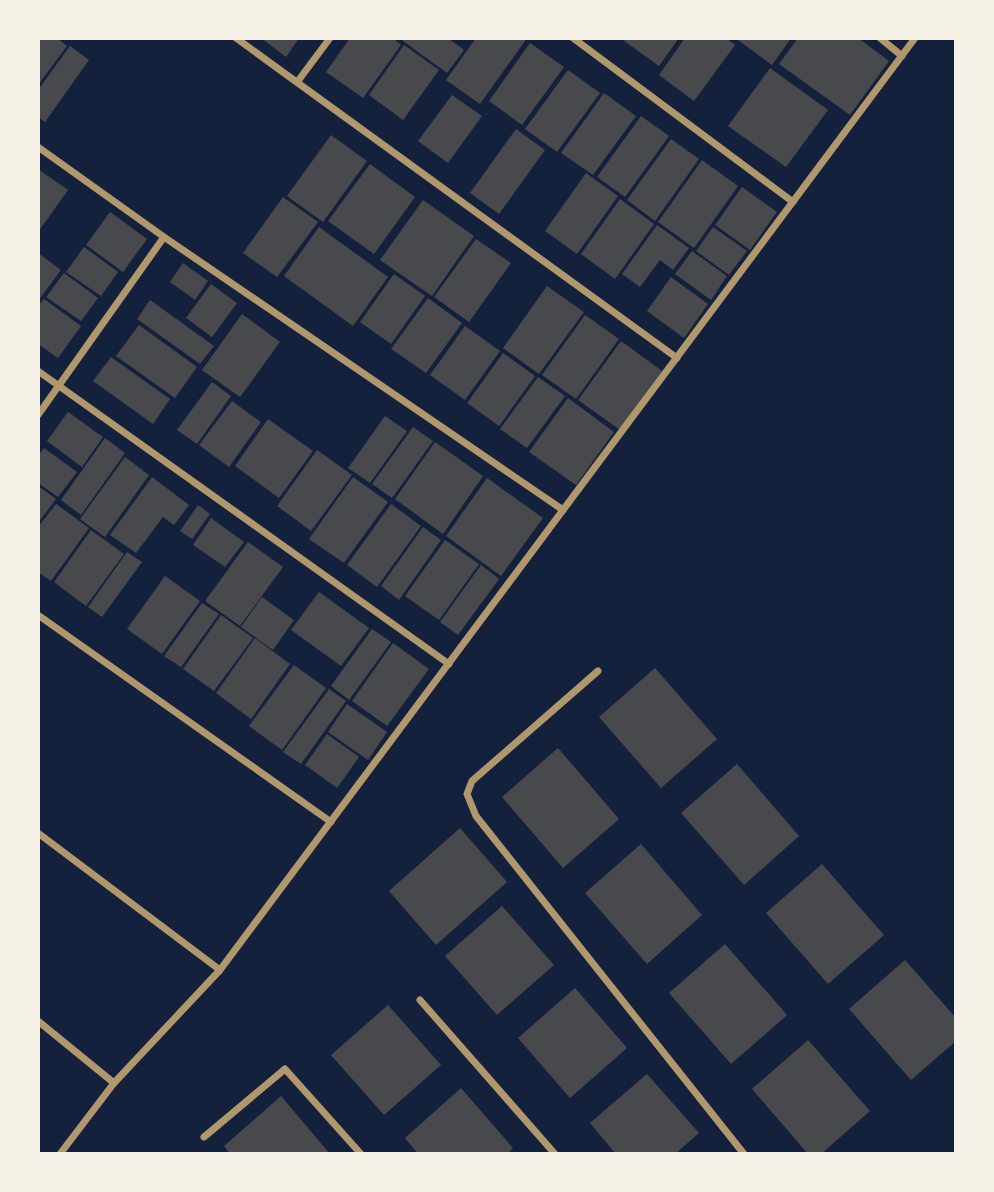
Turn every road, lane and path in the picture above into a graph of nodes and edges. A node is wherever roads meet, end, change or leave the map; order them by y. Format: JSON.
{"nodes":[{"id":1,"x":236,"y":38,"type":"edge"},
{"id":2,"x":330,"y":38,"type":"edge"},
{"id":3,"x":573,"y":38,"type":"edge"},
{"id":4,"x":880,"y":38,"type":"edge"},
{"id":5,"x":915,"y":38,"type":"edge"},
{"id":6,"x":902,"y":56,"type":"junction"},
{"id":7,"x":298,"y":81,"type":"junction"},
{"id":8,"x":38,"y":147,"type":"edge"},
{"id":9,"x":793,"y":202,"type":"junction"},
{"id":10,"x":164,"y":237,"type":"junction"},
{"id":11,"x":677,"y":358,"type":"junction"},
{"id":12,"x":38,"y":371,"type":"edge"},
{"id":13,"x":60,"y":386,"type":"junction"},
{"id":14,"x":38,"y":415,"type":"edge"},
{"id":15,"x":563,"y":510,"type":"junction"},
{"id":16,"x":38,"y":615,"type":"edge"},
{"id":17,"x":449,"y":664,"type":"junction"},
{"id":18,"x":598,"y":671,"type":"dead end"},
{"id":19,"x":331,"y":822,"type":"junction"},
{"id":20,"x":38,"y":833,"type":"edge"},
{"id":21,"x":220,"y":970,"type":"junction"},
{"id":22,"x":420,"y":1000,"type":"dead end"},
{"id":23,"x":38,"y":1021,"type":"edge"},
{"id":24,"x":114,"y":1083,"type":"junction"},
{"id":25,"x":204,"y":1137,"type":"dead end"},
{"id":26,"x":60,"y":1153,"type":"edge"},
{"id":27,"x":361,"y":1153,"type":"edge"},
{"id":28,"x":555,"y":1153,"type":"edge"},
{"id":29,"x":744,"y":1153,"type":"edge"}],
"edges":[{"from":1,"to":7,"type":"street"},
{"from":2,"to":7,"type":"street"},
{"from":3,"to":9,"type":"street"},
{"from":4,"to":6,"type":"street"},
{"from":5,"to":6,"type":"street"},
{"from":6,"to":9,"type":"street"},
{"from":7,"to":11,"type":"street"},
{"from":8,"to":10,"type":"street"},
{"from":9,"to":11,"type":"street"},
{"from":10,"to":13,"type":"street"},
{"from":10,"to":15,"type":"street"},
{"from":11,"to":15,"type":"street"},
{"from":12,"to":13,"type":"street"},
{"from":13,"to":14,"type":"street"},
{"from":13,"to":17,"type":"street"},
{"from":15,"to":17,"type":"street"},
{"from":16,"to":19,"type":"street"},
{"from":17,"to":19,"type":"street"},
{"from":18,"to":29,"type":"street"},
{"from":19,"to":21,"type":"street"},
{"from":20,"to":21,"type":"street"},
{"from":21,"to":24,"type":"street"},
{"from":22,"to":28,"type":"street"},
{"from":23,"to":24,"type":"street"},
{"from":24,"to":26,"type":"street"},
{"from":25,"to":27,"type":"street"}]}
